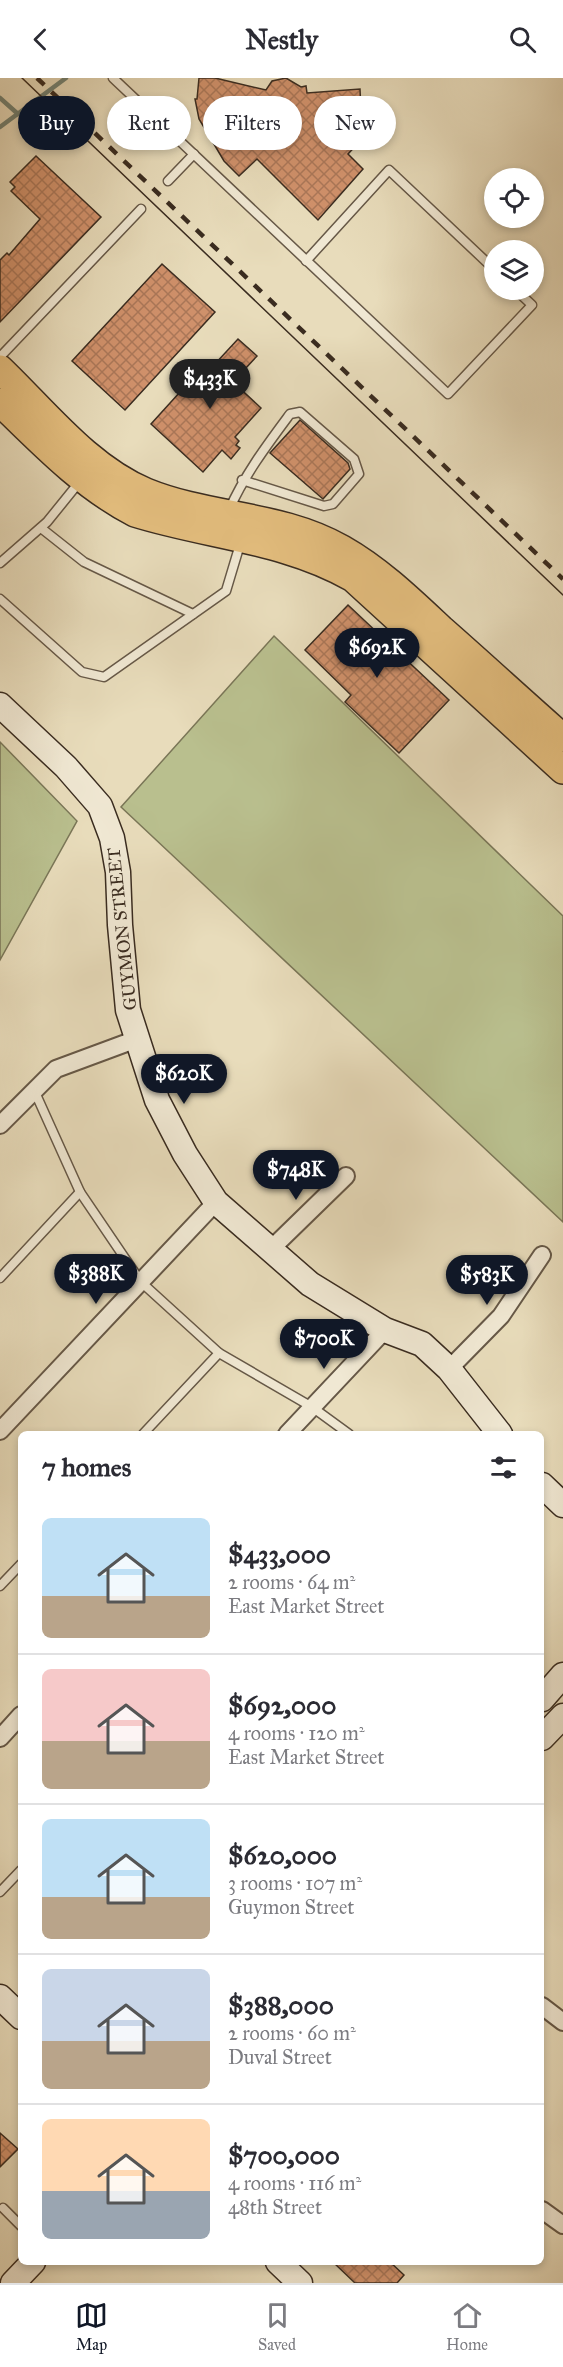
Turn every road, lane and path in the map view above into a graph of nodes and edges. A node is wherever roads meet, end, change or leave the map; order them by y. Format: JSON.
{"nodes":[{"id":1,"x":113,"y":78,"type":"edge"},
{"id":2,"x":194,"y":154,"type":"junction"},
{"id":3,"x":168,"y":181,"type":"dead end"},
{"id":4,"x":141,"y":209,"type":"dead end"},
{"id":5,"x":484,"y":260,"type":"edge"},
{"id":6,"x":306,"y":261,"type":"junction"},
{"id":7,"x":527,"y":300,"type":"edge"},
{"id":8,"x":0,"y":357,"type":"edge"},
{"id":9,"x":0,"y":369,"type":"edge"},
{"id":10,"x":0,"y":402,"type":"edge"},
{"id":11,"x":82,"y":479,"type":"junction"},
{"id":12,"x":242,"y":480,"type":"junction"},
{"id":13,"x":228,"y":513,"type":"junction"},
{"id":14,"x":41,"y":528,"type":"junction"},
{"id":15,"x":242,"y":537,"type":"junction"},
{"id":16,"x":0,"y":563,"type":"edge"},
{"id":17,"x":0,"y":599,"type":"edge"},
{"id":18,"x":193,"y":614,"type":"junction"},
{"id":19,"x":0,"y":705,"type":"edge"},
{"id":20,"x":563,"y":738,"type":"edge"},
{"id":21,"x":563,"y":770,"type":"edge"},
{"id":22,"x":137,"y":1039,"type":"junction"},
{"id":23,"x":33,"y":1089,"type":"junction"},
{"id":24,"x":0,"y":1125,"type":"edge"},
{"id":25,"x":346,"y":1176,"type":"dead end"},
{"id":26,"x":80,"y":1192,"type":"junction"},
{"id":27,"x":216,"y":1202,"type":"junction"},
{"id":28,"x":270,"y":1251,"type":"junction"},
{"id":29,"x":542,"y":1255,"type":"dead end"},
{"id":30,"x":0,"y":1278,"type":"edge"},
{"id":31,"x":141,"y":1282,"type":"junction"},
{"id":32,"x":385,"y":1330,"type":"junction"},
{"id":33,"x":219,"y":1353,"type":"junction"},
{"id":34,"x":448,"y":1369,"type":"junction"},
{"id":35,"x":312,"y":1407,"type":"junction"},
{"id":36,"x":0,"y":1431,"type":"edge"},
{"id":37,"x":145,"y":1431,"type":"edge"},
{"id":38,"x":290,"y":1431,"type":"edge"},
{"id":39,"x":345,"y":1431,"type":"edge"},
{"id":40,"x":498,"y":1431,"type":"edge"},
{"id":41,"x":544,"y":1487,"type":"edge"},
{"id":42,"x":563,"y":1505,"type":"edge"},
{"id":43,"x":18,"y":1567,"type":"edge"},
{"id":44,"x":0,"y":1586,"type":"edge"},
{"id":45,"x":563,"y":1675,"type":"edge"},
{"id":46,"x":544,"y":1698,"type":"edge"},
{"id":47,"x":563,"y":1716,"type":"edge"},
{"id":48,"x":18,"y":1718,"type":"edge"},
{"id":49,"x":544,"y":1736,"type":"edge"},
{"id":50,"x":0,"y":1738,"type":"edge"},
{"id":51,"x":18,"y":1873,"type":"edge"},
{"id":52,"x":0,"y":1892,"type":"edge"},
{"id":53,"x":0,"y":1997,"type":"edge"},
{"id":54,"x":544,"y":2008,"type":"edge"},
{"id":55,"x":18,"y":2014,"type":"edge"},
{"id":56,"x":563,"y":2022,"type":"edge"},
{"id":57,"x":3,"y":2208,"type":"dead end"},
{"id":58,"x":544,"y":2211,"type":"edge"},
{"id":59,"x":18,"y":2223,"type":"edge"},
{"id":60,"x":563,"y":2225,"type":"edge"},
{"id":61,"x":30,"y":2265,"type":"edge"},
{"id":62,"x":281,"y":2265,"type":"edge"},
{"id":63,"x":13,"y":2283,"type":"edge"},
{"id":64,"x":300,"y":2283,"type":"edge"}],
"edges":[{"from":1,"to":2,"type":"lane"},
{"from":2,"to":3,"type":"lane"},
{"from":2,"to":6,"type":"lane"},
{"from":4,"to":8,"type":"lane"},
{"from":5,"to":6,"type":"lane"},
{"from":6,"to":7,"type":"lane"},
{"from":9,"to":13,"type":"main road"},
{"from":10,"to":11,"type":"main road"},
{"from":11,"to":14,"type":"lane"},
{"from":11,"to":15,"type":"main road"},
{"from":12,"to":12,"type":"lane"},
{"from":12,"to":13,"type":"lane"},
{"from":13,"to":20,"type":"main road"},
{"from":14,"to":16,"type":"lane"},
{"from":14,"to":18,"type":"lane"},
{"from":15,"to":18,"type":"lane"},
{"from":15,"to":21,"type":"main road"},
{"from":17,"to":18,"type":"lane"},
{"from":19,"to":22,"type":"street","name":"GUYMON STREET"},
{"from":22,"to":23,"type":"street"},
{"from":22,"to":27,"type":"street","name":"GUYMON STREET"},
{"from":23,"to":24,"type":"street"},
{"from":23,"to":26,"type":"lane"},
{"from":25,"to":28,"type":"street"},
{"from":26,"to":30,"type":"lane"},
{"from":26,"to":31,"type":"lane"},
{"from":27,"to":28,"type":"street","name":"GUYMON STREET"},
{"from":27,"to":31,"type":"street"},
{"from":28,"to":32,"type":"street","name":"GUYMON STREET"},
{"from":29,"to":34,"type":"street"},
{"from":31,"to":33,"type":"lane"},
{"from":31,"to":36,"type":"street"},
{"from":32,"to":34,"type":"street","name":"GUYMON STREET"},
{"from":32,"to":35,"type":"street"},
{"from":33,"to":35,"type":"lane"},
{"from":33,"to":37,"type":"lane"},
{"from":34,"to":40,"type":"street","name":"GUYMON STREET"},
{"from":35,"to":38,"type":"street"},
{"from":35,"to":39,"type":"lane"},
{"from":41,"to":42,"type":"street"},
{"from":43,"to":44,"type":"lane"},
{"from":45,"to":46,"type":"street"},
{"from":47,"to":49,"type":"street"},
{"from":48,"to":50,"type":"street"},
{"from":51,"to":52,"type":"lane"},
{"from":53,"to":55,"type":"street"},
{"from":54,"to":56,"type":"street"},
{"from":57,"to":59,"type":"lane"},
{"from":58,"to":60,"type":"street"},
{"from":61,"to":63,"type":"street"},
{"from":62,"to":64,"type":"street"}]}
